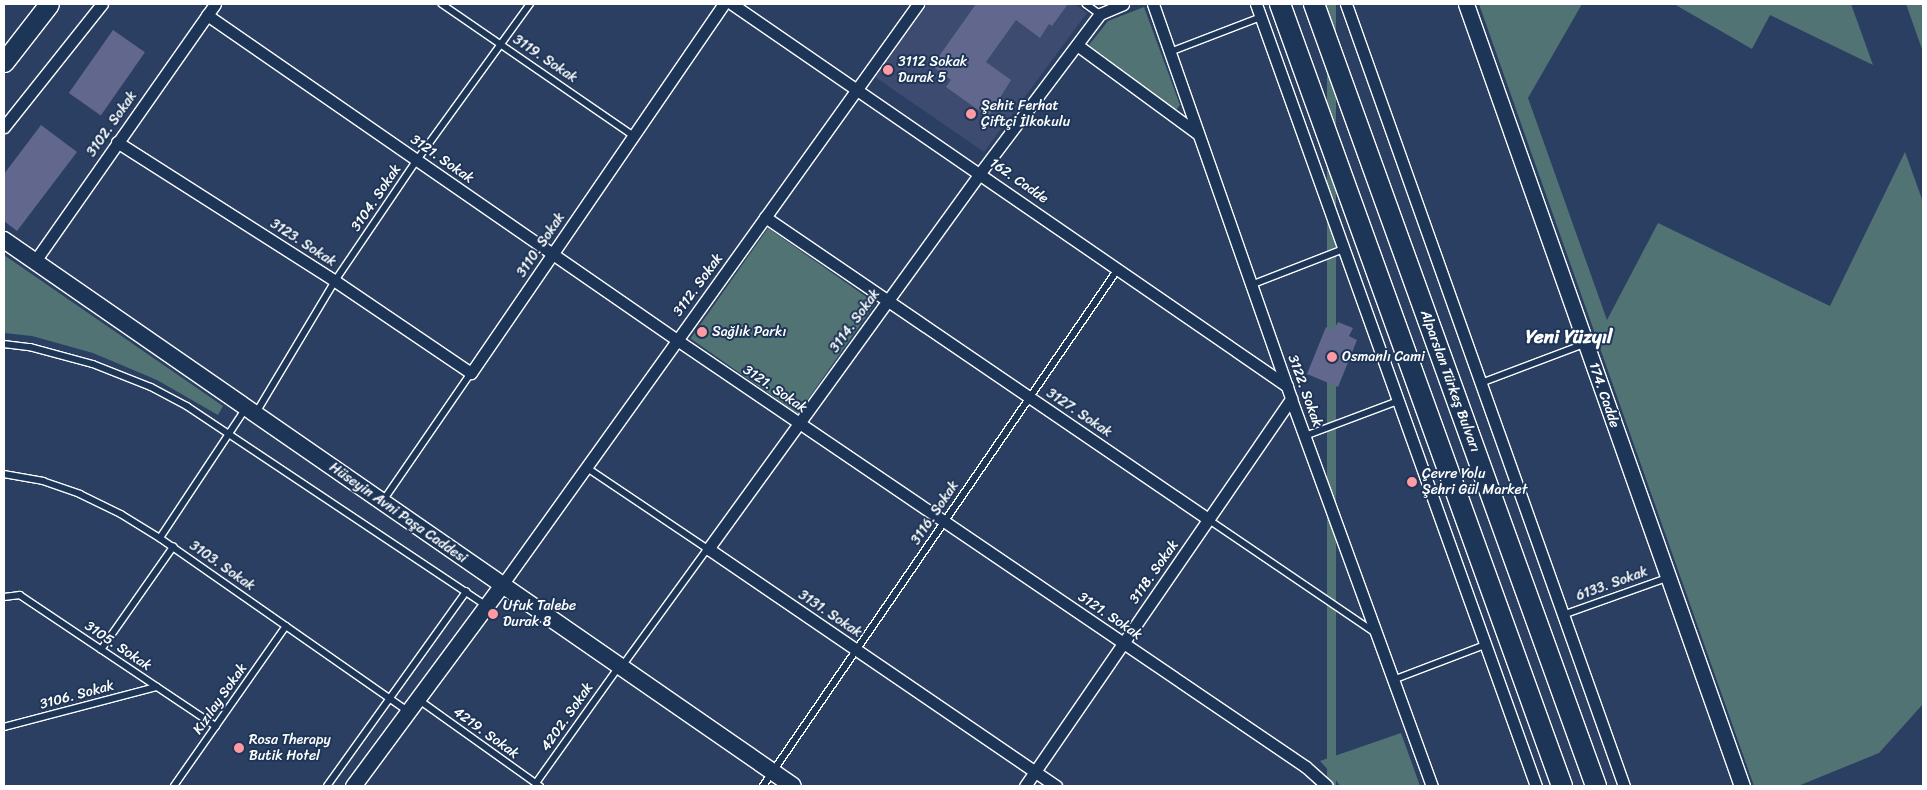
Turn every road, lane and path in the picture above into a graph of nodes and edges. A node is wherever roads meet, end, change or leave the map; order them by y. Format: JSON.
{"nodes":[{"id":1,"x":49,"y":4,"type":"edge"},
{"id":2,"x":102,"y":4,"type":"edge"},
{"id":3,"x":215,"y":4,"type":"edge"},
{"id":4,"x":442,"y":4,"type":"edge"},
{"id":5,"x":530,"y":4,"type":"edge"},
{"id":6,"x":724,"y":4,"type":"edge"},
{"id":7,"x":732,"y":4,"type":"edge"},
{"id":8,"x":918,"y":4,"type":"edge"},
{"id":9,"x":1086,"y":4,"type":"edge"},
{"id":10,"x":1123,"y":4,"type":"edge"},
{"id":11,"x":1153,"y":4,"type":"edge"},
{"id":12,"x":1256,"y":4,"type":"edge"},
{"id":13,"x":1280,"y":4,"type":"edge"},
{"id":14,"x":1314,"y":4,"type":"edge"},
{"id":15,"x":1346,"y":4,"type":"edge"},
{"id":16,"x":1466,"y":4,"type":"edge"},
{"id":17,"x":1100,"y":14,"type":"junction"},
{"id":18,"x":207,"y":15,"type":"junction"},
{"id":19,"x":1261,"y":17,"type":"junction"},
{"id":20,"x":501,"y":44,"type":"junction"},
{"id":21,"x":1077,"y":45,"type":"junction"},
{"id":22,"x":1170,"y":52,"type":"junction"},
{"id":23,"x":4,"y":62,"type":"edge"},
{"id":24,"x":857,"y":88,"type":"junction"},
{"id":25,"x":4,"y":127,"type":"edge"},
{"id":26,"x":1199,"y":135,"type":"junction"},
{"id":27,"x":634,"y":136,"type":"junction"},
{"id":28,"x":117,"y":142,"type":"junction"},
{"id":29,"x":417,"y":160,"type":"junction"},
{"id":30,"x":980,"y":173,"type":"junction"},
{"id":31,"x":765,"y":217,"type":"junction"},
{"id":32,"x":4,"y":240,"type":"edge"},
{"id":33,"x":1344,"y":249,"type":"junction"},
{"id":34,"x":553,"y":254,"type":"junction"},
{"id":35,"x":35,"y":261,"type":"junction"},
{"id":36,"x":1118,"y":268,"type":"junction"},
{"id":37,"x":335,"y":281,"type":"junction"},
{"id":38,"x":1251,"y":285,"type":"junction"},
{"id":39,"x":888,"y":301,"type":"junction"},
{"id":40,"x":677,"y":340,"type":"junction"},
{"id":41,"x":1586,"y":343,"type":"junction"},
{"id":42,"x":4,"y":344,"type":"edge"},
{"id":43,"x":471,"y":373,"type":"junction"},
{"id":44,"x":1481,"y":383,"type":"junction"},
{"id":45,"x":1287,"y":386,"type":"junction"},
{"id":46,"x":1030,"y":398,"type":"junction"},
{"id":47,"x":1291,"y":399,"type":"junction"},
{"id":48,"x":1398,"y":401,"type":"junction"},
{"id":49,"x":251,"y":411,"type":"junction"},
{"id":50,"x":799,"y":423,"type":"junction"},
{"id":51,"x":230,"y":432,"type":"junction"},
{"id":52,"x":1305,"y":436,"type":"junction"},
{"id":53,"x":586,"y":467,"type":"junction"},
{"id":54,"x":4,"y":474,"type":"edge"},
{"id":55,"x":383,"y":502,"type":"junction"},
{"id":56,"x":1208,"y":519,"type":"junction"},
{"id":57,"x":944,"y":522,"type":"junction"},
{"id":58,"x":160,"y":538,"type":"junction"},
{"id":59,"x":173,"y":547,"type":"junction"},
{"id":60,"x":708,"y":549,"type":"junction"},
{"id":61,"x":1668,"y":577,"type":"junction"},
{"id":62,"x":502,"y":585,"type":"junction"},
{"id":63,"x":466,"y":592,"type":"junction"},
{"id":64,"x":4,"y":597,"type":"edge"},
{"id":65,"x":487,"y":606,"type":"junction"},
{"id":66,"x":1563,"y":615,"type":"junction"},
{"id":67,"x":286,"y":626,"type":"junction"},
{"id":68,"x":1377,"y":634,"type":"junction"},
{"id":69,"x":1123,"y":643,"type":"junction"},
{"id":70,"x":1486,"y":645,"type":"junction"},
{"id":71,"x":101,"y":650,"type":"junction"},
{"id":72,"x":856,"y":650,"type":"junction"},
{"id":73,"x":620,"y":667,"type":"junction"},
{"id":74,"x":1393,"y":680,"type":"junction"},
{"id":75,"x":157,"y":687,"type":"junction"},
{"id":76,"x":390,"y":698,"type":"junction"},
{"id":77,"x":413,"y":705,"type":"junction"},
{"id":78,"x":216,"y":726,"type":"junction"},
{"id":79,"x":4,"y":727,"type":"edge"},
{"id":80,"x":772,"y":772,"type":"junction"},
{"id":81,"x":1035,"y":772,"type":"junction"},
{"id":82,"x":538,"y":785,"type":"edge"},
{"id":83,"x":174,"y":786,"type":"edge"},
{"id":84,"x":327,"y":786,"type":"edge"},
{"id":85,"x":353,"y":786,"type":"edge"},
{"id":86,"x":763,"y":786,"type":"edge"},
{"id":87,"x":793,"y":786,"type":"edge"},
{"id":88,"x":1025,"y":786,"type":"edge"},
{"id":89,"x":1056,"y":786,"type":"edge"},
{"id":90,"x":1327,"y":786,"type":"edge"},
{"id":91,"x":1432,"y":786,"type":"edge"},
{"id":92,"x":1536,"y":786,"type":"edge"},
{"id":93,"x":1562,"y":786,"type":"edge"},
{"id":94,"x":1596,"y":786,"type":"edge"},
{"id":95,"x":1624,"y":786,"type":"edge"},
{"id":96,"x":1742,"y":786,"type":"edge"}],
"edges":[{"from":1,"to":23,"type":"main road"},
{"from":2,"to":25,"type":"street"},
{"from":3,"to":18,"type":"street","name":"3102. Sokak"},
{"from":4,"to":20,"type":"lane","name":"3119. Sokak"},
{"from":5,"to":20,"type":"lane","name":"3104. Sokak"},
{"from":6,"to":27,"type":"street","name":"3110. Sokak"},
{"from":7,"to":24,"type":"street","name":"162. Cadde"},
{"from":8,"to":24,"type":"street","name":"3112. Sokak"},
{"from":9,"to":17,"type":"lane"},
{"from":10,"to":17,"type":"street","name":"3114. Sokak"},
{"from":11,"to":22,"type":"street","name":"3122. Sokak"},
{"from":12,"to":19,"type":"street"},
{"from":13,"to":93,"type":"highway"},
{"from":14,"to":94,"type":"highway","name":"Alparslan Türkeş Bulvarı"},
{"from":15,"to":44,"type":"street"},
{"from":16,"to":41,"type":"street","name":"174. Cadde"},
{"from":17,"to":21,"type":"street","name":"3114. Sokak"},
{"from":18,"to":28,"type":"street","name":"3102. Sokak"},
{"from":18,"to":29,"type":"street","name":"3121. Sokak"},
{"from":19,"to":22,"type":"lane"},
{"from":19,"to":33,"type":"street"},
{"from":20,"to":27,"type":"lane","name":"3119. Sokak"},
{"from":20,"to":29,"type":"lane","name":"3104. Sokak"},
{"from":21,"to":26,"type":"street"},
{"from":21,"to":30,"type":"street","name":"3114. Sokak"},
{"from":22,"to":26,"type":"street","name":"3122. Sokak"},
{"from":24,"to":30,"type":"street","name":"162. Cadde"},
{"from":24,"to":31,"type":"street","name":"3112. Sokak"},
{"from":26,"to":38,"type":"street","name":"3122. Sokak"},
{"from":27,"to":34,"type":"street","name":"3110. Sokak"},
{"from":28,"to":35,"type":"street","name":"3102. Sokak"},
{"from":28,"to":37,"type":"street","name":"3123. Sokak"},
{"from":29,"to":34,"type":"street","name":"3121. Sokak"},
{"from":29,"to":37,"type":"lane","name":"3104. Sokak"},
{"from":30,"to":36,"type":"street","name":"162. Cadde"},
{"from":30,"to":39,"type":"street","name":"3114. Sokak"},
{"from":31,"to":39,"type":"street","name":"3127. Sokak"},
{"from":31,"to":40,"type":"street","name":"3112. Sokak"},
{"from":32,"to":35,"type":"main road","name":"Hüseyin Avni Paşa Caddesi"},
{"from":33,"to":38,"type":"lane"},
{"from":33,"to":48,"type":"street"},
{"from":34,"to":40,"type":"street","name":"3121. Sokak"},
{"from":34,"to":43,"type":"street","name":"3110. Sokak"},
{"from":35,"to":49,"type":"main road","name":"Hüseyin Avni Paşa Caddesi"},
{"from":36,"to":45,"type":"street","name":"162. Cadde"},
{"from":36,"to":46,"type":"lane","name":"3116. Sokak"},
{"from":37,"to":43,"type":"street","name":"3123. Sokak"},
{"from":37,"to":49,"type":"lane","name":"3104. Sokak"},
{"from":38,"to":45,"type":"street","name":"3122. Sokak"},
{"from":39,"to":46,"type":"street","name":"3127. Sokak"},
{"from":39,"to":50,"type":"street","name":"3114. Sokak"},
{"from":40,"to":50,"type":"street","name":"3121. Sokak"},
{"from":40,"to":53,"type":"street","name":"3112. Sokak"},
{"from":41,"to":44,"type":"lane"},
{"from":41,"to":61,"type":"street","name":"174. Cadde"},
{"from":42,"to":51,"type":"lane"},
{"from":43,"to":55,"type":"lane","name":"3110. Sokak"},
{"from":44,"to":66,"type":"street"},
{"from":45,"to":47,"type":"street","name":"3122. Sokak"},
{"from":46,"to":56,"type":"street","name":"3127. Sokak"},
{"from":46,"to":57,"type":"lane","name":"3116. Sokak"},
{"from":47,"to":52,"type":"street","name":"3122. Sokak"},
{"from":47,"to":56,"type":"street","name":"3118. Sokak"},
{"from":48,"to":52,"type":"lane"},
{"from":48,"to":70,"type":"street"},
{"from":49,"to":51,"type":"lane","name":"3104. Sokak"},
{"from":49,"to":55,"type":"main road","name":"Hüseyin Avni Paşa Caddesi"},
{"from":50,"to":57,"type":"street","name":"3121. Sokak"},
{"from":50,"to":60,"type":"street","name":"3114. Sokak"},
{"from":51,"to":58,"type":"lane","name":"3104. Sokak"},
{"from":51,"to":63,"type":"lane"},
{"from":52,"to":68,"type":"street","name":"3122. Sokak"},
{"from":53,"to":60,"type":"lane","name":"3131. Sokak"},
{"from":53,"to":62,"type":"street","name":"3112. Sokak"},
{"from":54,"to":58,"type":"lane","name":"3103. Sokak"},
{"from":55,"to":62,"type":"main road","name":"Hüseyin Avni Paşa Caddesi"},
{"from":56,"to":68,"type":"lane","name":"3127. Sokak"},
{"from":56,"to":69,"type":"street","name":"3118. Sokak"},
{"from":57,"to":69,"type":"street","name":"3121. Sokak"},
{"from":57,"to":72,"type":"lane","name":"3116. Sokak"},
{"from":58,"to":59,"type":"lane","name":"3103. Sokak"},
{"from":59,"to":67,"type":"lane","name":"3103. Sokak"},
{"from":59,"to":71,"type":"lane"},
{"from":60,"to":72,"type":"street","name":"3131. Sokak"},
{"from":60,"to":73,"type":"lane","name":"3114. Sokak"},
{"from":61,"to":66,"type":"lane","name":"6133. Sokak"},
{"from":61,"to":96,"type":"street","name":"174. Cadde"},
{"from":62,"to":65,"type":"street"},
{"from":62,"to":73,"type":"main road","name":"Hüseyin Avni Paşa Caddesi"},
{"from":63,"to":65,"type":"lane"},
{"from":63,"to":76,"type":"lane"},
{"from":64,"to":71,"type":"lane","name":"3105. Sokak"},
{"from":65,"to":77,"type":"street"},
{"from":66,"to":95,"type":"street"},
{"from":67,"to":76,"type":"lane","name":"3103. Sokak"},
{"from":67,"to":78,"type":"lane","name":"Kızılay Sokak"},
{"from":68,"to":74,"type":"street","name":"3122. Sokak"},
{"from":69,"to":81,"type":"street","name":"3118. Sokak"},
{"from":69,"to":90,"type":"street","name":"3121. Sokak"},
{"from":70,"to":74,"type":"lane"},
{"from":70,"to":92,"type":"street"},
{"from":71,"to":75,"type":"lane","name":"3105. Sokak"},
{"from":72,"to":80,"type":"lane","name":"3116. Sokak"},
{"from":72,"to":81,"type":"street","name":"3131. Sokak"},
{"from":73,"to":80,"type":"main road","name":"Hüseyin Avni Paşa Caddesi"},
{"from":73,"to":82,"type":"lane","name":"4202. Sokak"},
{"from":74,"to":91,"type":"street","name":"3122. Sokak"},
{"from":75,"to":78,"type":"lane","name":"3105. Sokak"},
{"from":75,"to":79,"type":"lane","name":"3106. Sokak"},
{"from":76,"to":77,"type":"lane","name":"3103. Sokak"},
{"from":76,"to":84,"type":"lane"},
{"from":77,"to":82,"type":"lane","name":"4219. Sokak"},
{"from":77,"to":85,"type":"street"},
{"from":78,"to":83,"type":"lane","name":"Kızılay Sokak"},
{"from":80,"to":86,"type":"lane","name":"3116. Sokak"},
{"from":80,"to":87,"type":"main road","name":"Hüseyin Avni Paşa Caddesi"},
{"from":81,"to":88,"type":"street","name":"3118. Sokak"},
{"from":81,"to":89,"type":"street","name":"3131. Sokak"}]}
